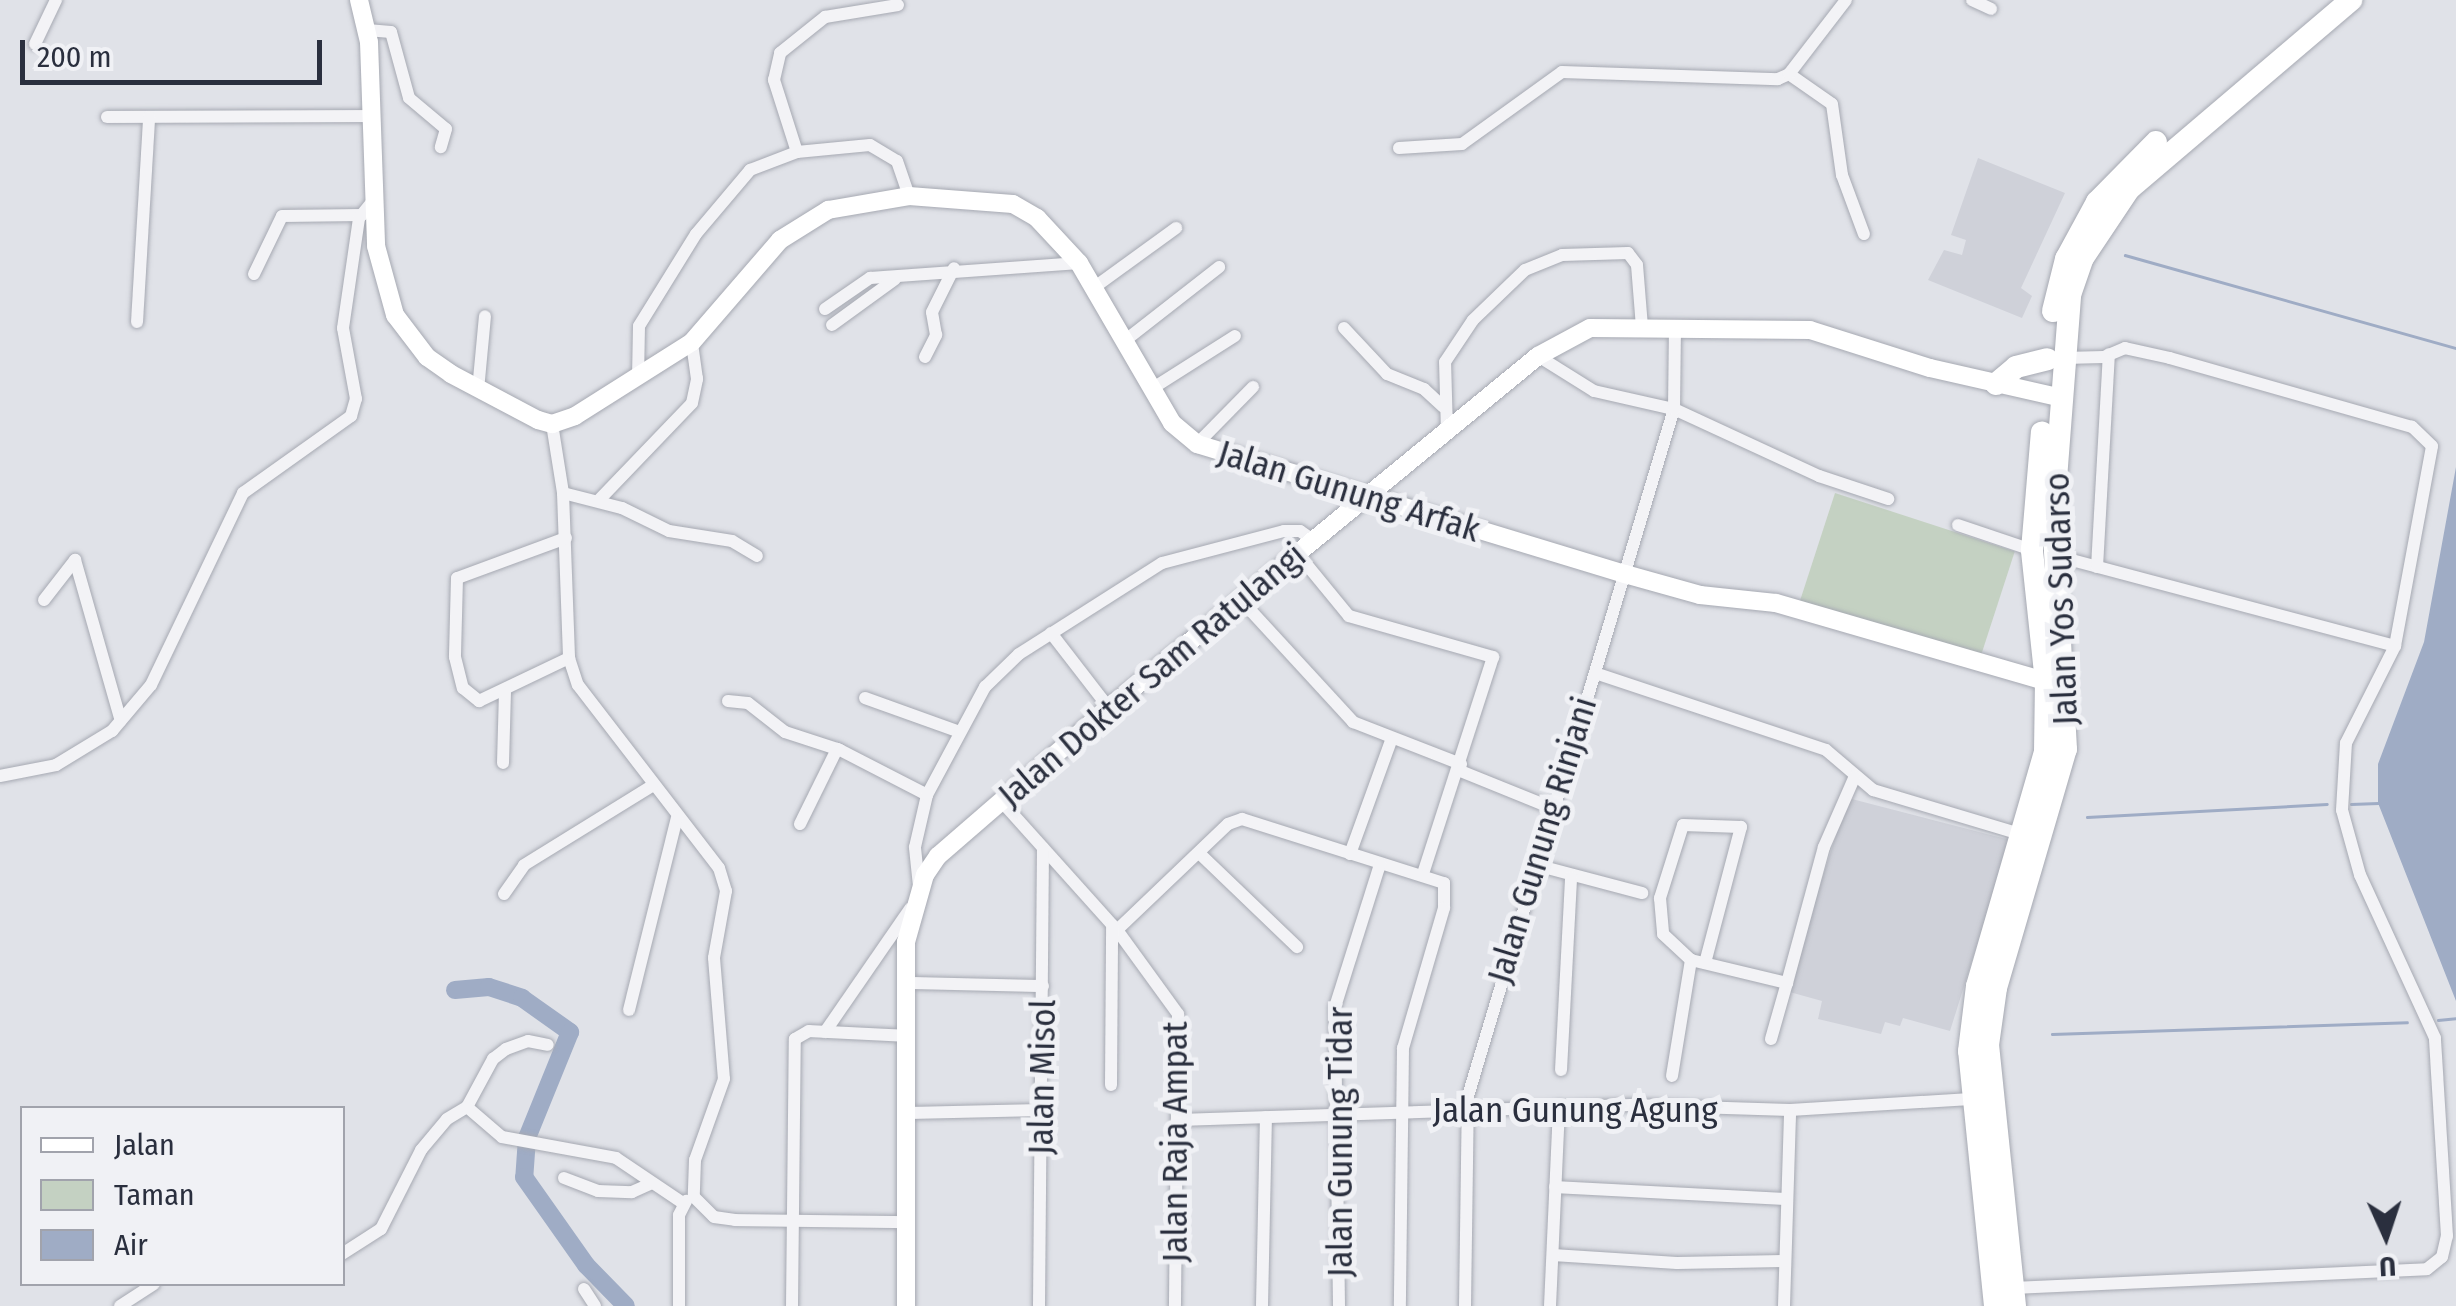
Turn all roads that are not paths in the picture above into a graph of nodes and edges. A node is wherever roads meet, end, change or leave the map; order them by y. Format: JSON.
{"nodes":[{"id":1,"x":56,"y":0,"type":"edge"},
{"id":2,"x":359,"y":0,"type":"edge"},
{"id":3,"x":1846,"y":0,"type":"edge"},
{"id":4,"x":1972,"y":0,"type":"edge"},
{"id":5,"x":2329,"y":0,"type":"edge"},
{"id":6,"x":2351,"y":0,"type":"edge"},
{"id":7,"x":898,"y":5,"type":"dead end"},
{"id":8,"x":1991,"y":9,"type":"dead end"},
{"id":9,"x":366,"y":30,"type":"junction"},
{"id":10,"x":35,"y":44,"type":"dead end"},
{"id":11,"x":2254,"y":69,"type":"junction"},
{"id":12,"x":1789,"y":74,"type":"junction"},
{"id":13,"x":373,"y":116,"type":"junction"},
{"id":14,"x":107,"y":117,"type":"dead end"},
{"id":15,"x":149,"y":117,"type":"junction"},
{"id":16,"x":441,"y":148,"type":"dead end"},
{"id":17,"x":1399,"y":148,"type":"dead end"},
{"id":18,"x":798,"y":152,"type":"junction"},
{"id":19,"x":909,"y":196,"type":"junction"},
{"id":20,"x":367,"y":208,"type":"junction"},
{"id":21,"x":1176,"y":228,"type":"dead end"},
{"id":22,"x":1864,"y":234,"type":"dead end"},
{"id":23,"x":1079,"y":262,"type":"junction"},
{"id":24,"x":1219,"y":267,"type":"dead end"},
{"id":25,"x":954,"y":268,"type":"junction"},
{"id":26,"x":254,"y":274,"type":"dead end"},
{"id":27,"x":902,"y":275,"type":"junction"},
{"id":28,"x":1096,"y":286,"type":"junction"},
{"id":29,"x":825,"y":309,"type":"dead end"},
{"id":30,"x":485,"y":316,"type":"dead end"},
{"id":31,"x":137,"y":322,"type":"dead end"},
{"id":32,"x":832,"y":325,"type":"dead end"},
{"id":33,"x":1642,"y":327,"type":"junction"},
{"id":34,"x":1675,"y":327,"type":"junction"},
{"id":35,"x":1344,"y":328,"type":"dead end"},
{"id":36,"x":1235,"y":336,"type":"dead end"},
{"id":37,"x":1127,"y":339,"type":"junction"},
{"id":38,"x":692,"y":342,"type":"junction"},
{"id":39,"x":2109,"y":354,"type":"junction"},
{"id":40,"x":1538,"y":356,"type":"junction"},
{"id":41,"x":925,"y":357,"type":"dead end"},
{"id":42,"x":2054,"y":358,"type":"junction"},
{"id":43,"x":638,"y":378,"type":"junction"},
{"id":44,"x":1996,"y":384,"type":"junction"},
{"id":45,"x":1153,"y":388,"type":"junction"},
{"id":46,"x":1253,"y":388,"type":"dead end"},
{"id":47,"x":478,"y":390,"type":"junction"},
{"id":48,"x":2051,"y":396,"type":"junction"},
{"id":49,"x":1443,"y":406,"type":"junction"},
{"id":50,"x":1674,"y":409,"type":"junction"},
{"id":51,"x":552,"y":424,"type":"junction"},
{"id":52,"x":1446,"y":432,"type":"junction"},
{"id":53,"x":1197,"y":444,"type":"junction"},
{"id":54,"x":563,"y":493,"type":"junction"},
{"id":55,"x":1366,"y":497,"type":"junction"},
{"id":56,"x":599,"y":500,"type":"junction"},
{"id":57,"x":1888,"y":500,"type":"dead end"},
{"id":58,"x":1958,"y":525,"type":"dead end"},
{"id":59,"x":566,"y":538,"type":"junction"},
{"id":60,"x":1312,"y":540,"type":"junction"},
{"id":61,"x":2043,"y":552,"type":"junction"},
{"id":62,"x":1298,"y":554,"type":"junction"},
{"id":63,"x":757,"y":556,"type":"dead end"},
{"id":64,"x":2097,"y":567,"type":"junction"},
{"id":65,"x":1625,"y":574,"type":"junction"},
{"id":66,"x":44,"y":600,"type":"dead end"},
{"id":67,"x":1241,"y":600,"type":"junction"},
{"id":68,"x":1051,"y":633,"type":"junction"},
{"id":69,"x":2395,"y":646,"type":"junction"},
{"id":70,"x":569,"y":658,"type":"junction"},
{"id":71,"x":1594,"y":673,"type":"junction"},
{"id":72,"x":2055,"y":684,"type":"junction"},
{"id":73,"x":505,"y":692,"type":"junction"},
{"id":74,"x":865,"y":698,"type":"dead end"},
{"id":75,"x":728,"y":701,"type":"dead end"},
{"id":76,"x":1109,"y":708,"type":"junction"},
{"id":77,"x":121,"y":721,"type":"junction"},
{"id":78,"x":960,"y":732,"type":"junction"},
{"id":79,"x":1391,"y":740,"type":"junction"},
{"id":80,"x":837,"y":748,"type":"junction"},
{"id":81,"x":503,"y":763,"type":"dead end"},
{"id":82,"x":1459,"y":767,"type":"junction"},
{"id":83,"x":0,"y":776,"type":"edge"},
{"id":84,"x":1855,"y":776,"type":"junction"},
{"id":85,"x":652,"y":786,"type":"junction"},
{"id":86,"x":927,"y":795,"type":"junction"},
{"id":87,"x":1002,"y":802,"type":"junction"},
{"id":88,"x":1552,"y":808,"type":"junction"},
{"id":89,"x":677,"y":817,"type":"junction"},
{"id":90,"x":800,"y":824,"type":"dead end"},
{"id":91,"x":2023,"y":836,"type":"junction"},
{"id":92,"x":1043,"y":848,"type":"junction"},
{"id":93,"x":1198,"y":853,"type":"junction"},
{"id":94,"x":1350,"y":854,"type":"junction"},
{"id":95,"x":1380,"y":864,"type":"junction"},
{"id":96,"x":1536,"y":865,"type":"junction"},
{"id":97,"x":1422,"y":874,"type":"junction"},
{"id":98,"x":1571,"y":877,"type":"junction"},
{"id":99,"x":919,"y":886,"type":"junction"},
{"id":100,"x":1642,"y":893,"type":"dead end"},
{"id":101,"x":504,"y":894,"type":"dead end"},
{"id":102,"x":910,"y":909,"type":"junction"},
{"id":103,"x":1114,"y":927,"type":"junction"},
{"id":104,"x":1298,"y":948,"type":"dead end"},
{"id":105,"x":1698,"y":962,"type":"junction"},
{"id":106,"x":1788,"y":979,"type":"junction"},
{"id":107,"x":908,"y":983,"type":"junction"},
{"id":108,"x":1043,"y":986,"type":"junction"},
{"id":109,"x":1986,"y":987,"type":"junction"},
{"id":110,"x":629,"y":1010,"type":"dead end"},
{"id":111,"x":826,"y":1032,"type":"junction"},
{"id":112,"x":908,"y":1036,"type":"junction"},
{"id":113,"x":1771,"y":1039,"type":"dead end"},
{"id":114,"x":548,"y":1045,"type":"dead end"},
{"id":115,"x":1561,"y":1070,"type":"dead end"},
{"id":116,"x":1672,"y":1076,"type":"dead end"},
{"id":117,"x":1111,"y":1085,"type":"dead end"},
{"id":118,"x":1971,"y":1099,"type":"junction"},
{"id":119,"x":1559,"y":1106,"type":"junction"},
{"id":120,"x":468,"y":1107,"type":"junction"},
{"id":121,"x":1467,"y":1108,"type":"junction"},
{"id":122,"x":1041,"y":1110,"type":"junction"},
{"id":123,"x":1790,"y":1110,"type":"junction"},
{"id":124,"x":1404,"y":1111,"type":"junction"},
{"id":125,"x":1338,"y":1113,"type":"junction"},
{"id":126,"x":909,"y":1114,"type":"junction"},
{"id":127,"x":1266,"y":1117,"type":"junction"},
{"id":128,"x":1179,"y":1120,"type":"junction"},
{"id":129,"x":564,"y":1178,"type":"dead end"},
{"id":130,"x":650,"y":1184,"type":"junction"},
{"id":131,"x":1555,"y":1187,"type":"junction"},
{"id":132,"x":688,"y":1200,"type":"junction"},
{"id":133,"x":1784,"y":1200,"type":"junction"},
{"id":134,"x":794,"y":1222,"type":"junction"},
{"id":135,"x":907,"y":1222,"type":"junction"},
{"id":136,"x":345,"y":1252,"type":"edge"},
{"id":137,"x":1553,"y":1255,"type":"junction"},
{"id":138,"x":1782,"y":1261,"type":"junction"},
{"id":139,"x":151,"y":1286,"type":"edge"},
{"id":140,"x":584,"y":1290,"type":"dead end"},
{"id":141,"x":2014,"y":1297,"type":"edge"},
{"id":142,"x":120,"y":1306,"type":"edge"},
{"id":143,"x":595,"y":1306,"type":"edge"},
{"id":144,"x":679,"y":1306,"type":"edge"},
{"id":145,"x":792,"y":1306,"type":"edge"},
{"id":146,"x":906,"y":1306,"type":"edge"},
{"id":147,"x":1039,"y":1306,"type":"edge"},
{"id":148,"x":1175,"y":1306,"type":"edge"},
{"id":149,"x":1262,"y":1306,"type":"edge"},
{"id":150,"x":1339,"y":1306,"type":"edge"},
{"id":151,"x":1400,"y":1306,"type":"edge"},
{"id":152,"x":1465,"y":1306,"type":"edge"},
{"id":153,"x":1550,"y":1306,"type":"edge"},
{"id":154,"x":1784,"y":1306,"type":"edge"},
{"id":155,"x":1995,"y":1306,"type":"edge"}],
"edges":[{"from":1,"to":10,"type":"street"},
{"from":2,"to":9,"type":"street"},
{"from":3,"to":12,"type":"street"},
{"from":4,"to":8,"type":"street"},
{"from":5,"to":11,"type":"highway","name":"Jalan Yos Sudarso"},
{"from":6,"to":11,"type":"highway","name":"Jalan Yos Sudarso"},
{"from":7,"to":18,"type":"street"},
{"from":9,"to":13,"type":"street"},
{"from":9,"to":16,"type":"street"},
{"from":11,"to":42,"type":"highway","name":"Jalan Yos Sudarso"},
{"from":12,"to":17,"type":"street"},
{"from":12,"to":22,"type":"street"},
{"from":13,"to":15,"type":"street"},
{"from":13,"to":20,"type":"street"},
{"from":14,"to":15,"type":"street"},
{"from":15,"to":31,"type":"street"},
{"from":18,"to":19,"type":"street"},
{"from":18,"to":43,"type":"street"},
{"from":19,"to":23,"type":"street","name":"Jalan Gunung Arfak"},
{"from":19,"to":38,"type":"street","name":"Jalan Gunung Arfak"},
{"from":20,"to":26,"type":"street"},
{"from":20,"to":47,"type":"street"},
{"from":20,"to":77,"type":"street"},
{"from":21,"to":28,"type":"street"},
{"from":23,"to":25,"type":"street"},
{"from":23,"to":28,"type":"street","name":"Jalan Gunung Arfak"},
{"from":24,"to":37,"type":"street"},
{"from":25,"to":27,"type":"street"},
{"from":25,"to":41,"type":"street"},
{"from":27,"to":29,"type":"street"},
{"from":27,"to":32,"type":"street"},
{"from":28,"to":37,"type":"street","name":"Jalan Gunung Arfak"},
{"from":30,"to":47,"type":"street"},
{"from":33,"to":34,"type":"street","name":"Jalan Dokter Sam Ratulangi"},
{"from":33,"to":40,"type":"street","name":"Jalan Dokter Sam Ratulangi"},
{"from":33,"to":49,"type":"street"},
{"from":34,"to":44,"type":"street","name":"Jalan Dokter Sam Ratulangi"},
{"from":34,"to":50,"type":"street","name":"Jalan Gunung Rinjani"},
{"from":35,"to":49,"type":"street"},
{"from":36,"to":45,"type":"street"},
{"from":37,"to":45,"type":"street","name":"Jalan Gunung Arfak"},
{"from":38,"to":43,"type":"street","name":"Jalan Gunung Arfak"},
{"from":38,"to":56,"type":"street"},
{"from":39,"to":42,"type":"street"},
{"from":39,"to":64,"type":"street"},
{"from":39,"to":69,"type":"street"},
{"from":40,"to":50,"type":"street"},
{"from":40,"to":52,"type":"street","name":"Jalan Dokter Sam Ratulangi"},
{"from":42,"to":44,"type":"highway"},
{"from":42,"to":48,"type":"highway","name":"Jalan Yos Sudarso"},
{"from":43,"to":51,"type":"street","name":"Jalan Gunung Arfak"},
{"from":44,"to":48,"type":"street","name":"Jalan Dokter Sam Ratulangi"},
{"from":45,"to":53,"type":"street","name":"Jalan Gunung Arfak"},
{"from":46,"to":53,"type":"street"},
{"from":47,"to":51,"type":"street"},
{"from":48,"to":61,"type":"highway","name":"Jalan Yos Sudarso"},
{"from":49,"to":52,"type":"street"},
{"from":50,"to":57,"type":"street"},
{"from":50,"to":65,"type":"street","name":"Jalan Gunung Rinjani"},
{"from":51,"to":54,"type":"street"},
{"from":52,"to":55,"type":"street","name":"Jalan Dokter Sam Ratulangi"},
{"from":53,"to":55,"type":"street","name":"Jalan Gunung Arfak"},
{"from":54,"to":56,"type":"street"},
{"from":54,"to":59,"type":"street"},
{"from":55,"to":60,"type":"street","name":"Jalan Dokter Sam Ratulangi"},
{"from":55,"to":65,"type":"street","name":"Jalan Gunung Arfak"},
{"from":56,"to":63,"type":"street"},
{"from":58,"to":61,"type":"street"},
{"from":59,"to":70,"type":"street"},
{"from":59,"to":73,"type":"street"},
{"from":60,"to":62,"type":"street","name":"Jalan Dokter Sam Ratulangi"},
{"from":60,"to":68,"type":"street"},
{"from":61,"to":64,"type":"street"},
{"from":61,"to":72,"type":"highway","name":"Jalan Yos Sudarso"},
{"from":62,"to":67,"type":"street","name":"Jalan Dokter Sam Ratulangi"},
{"from":62,"to":82,"type":"street"},
{"from":64,"to":69,"type":"street"},
{"from":65,"to":71,"type":"street","name":"Jalan Gunung Rinjani"},
{"from":65,"to":72,"type":"street","name":"Jalan Gunung Arfak"},
{"from":66,"to":77,"type":"street"},
{"from":67,"to":76,"type":"street","name":"Jalan Dokter Sam Ratulangi"},
{"from":67,"to":79,"type":"street"},
{"from":68,"to":76,"type":"street"},
{"from":68,"to":78,"type":"street"},
{"from":69,"to":141,"type":"street"},
{"from":70,"to":73,"type":"street"},
{"from":70,"to":85,"type":"street"},
{"from":71,"to":84,"type":"street"},
{"from":71,"to":88,"type":"street","name":"Jalan Gunung Rinjani"},
{"from":72,"to":91,"type":"highway","name":"Jalan Yos Sudarso"},
{"from":72,"to":109,"type":"highway","name":"Jalan Yos Sudarso"},
{"from":73,"to":81,"type":"street"},
{"from":74,"to":78,"type":"street"},
{"from":75,"to":80,"type":"street"},
{"from":76,"to":87,"type":"street","name":"Jalan Dokter Sam Ratulangi"},
{"from":77,"to":83,"type":"street"},
{"from":78,"to":86,"type":"street"},
{"from":79,"to":82,"type":"street"},
{"from":79,"to":94,"type":"street"},
{"from":80,"to":86,"type":"street"},
{"from":80,"to":90,"type":"street"},
{"from":82,"to":88,"type":"street"},
{"from":82,"to":97,"type":"street"},
{"from":84,"to":91,"type":"street"},
{"from":84,"to":106,"type":"street"},
{"from":85,"to":89,"type":"street"},
{"from":85,"to":101,"type":"street"},
{"from":86,"to":99,"type":"street"},
{"from":87,"to":92,"type":"street","name":"Jalan Raja Ampat"},
{"from":87,"to":99,"type":"street","name":"Jalan Dokter Sam Ratulangi"},
{"from":88,"to":96,"type":"street","name":"Jalan Gunung Rinjani"},
{"from":89,"to":110,"type":"street"},
{"from":89,"to":132,"type":"street"},
{"from":91,"to":109,"type":"highway","name":"Jalan Yos Sudarso"},
{"from":92,"to":103,"type":"street","name":"Jalan Raja Ampat"},
{"from":92,"to":108,"type":"street","name":"Jalan Misol"},
{"from":93,"to":94,"type":"street"},
{"from":93,"to":103,"type":"street"},
{"from":93,"to":104,"type":"street"},
{"from":94,"to":95,"type":"street"},
{"from":95,"to":97,"type":"street"},
{"from":95,"to":125,"type":"street","name":"Jalan Gunung Tidar"},
{"from":96,"to":98,"type":"street"},
{"from":96,"to":121,"type":"street","name":"Jalan Gunung Rinjani"},
{"from":97,"to":124,"type":"street"},
{"from":98,"to":100,"type":"street"},
{"from":98,"to":115,"type":"street"},
{"from":99,"to":102,"type":"street","name":"Jalan Dokter Sam Ratulangi"},
{"from":102,"to":107,"type":"street","name":"Jalan Dokter Sam Ratulangi"},
{"from":102,"to":111,"type":"street"},
{"from":103,"to":117,"type":"street"},
{"from":103,"to":128,"type":"street","name":"Jalan Raja Ampat"},
{"from":105,"to":105,"type":"street"},
{"from":105,"to":106,"type":"street"},
{"from":105,"to":116,"type":"street"},
{"from":106,"to":113,"type":"street"},
{"from":107,"to":108,"type":"street"},
{"from":107,"to":112,"type":"street","name":"Jalan Dokter Sam Ratulangi"},
{"from":108,"to":122,"type":"street","name":"Jalan Misol"},
{"from":109,"to":118,"type":"highway","name":"Jalan Yos Sudarso"},
{"from":109,"to":141,"type":"highway","name":"Jalan Yos Sudarso"},
{"from":111,"to":112,"type":"street"},
{"from":111,"to":134,"type":"street"},
{"from":112,"to":126,"type":"street","name":"Jalan Dokter Sam Ratulangi"},
{"from":114,"to":120,"type":"street"},
{"from":118,"to":123,"type":"street","name":"Jalan Gunung Agung"},
{"from":118,"to":155,"type":"highway","name":"Jalan Yos Sudarso"},
{"from":119,"to":121,"type":"street","name":"Jalan Gunung Agung"},
{"from":119,"to":123,"type":"street","name":"Jalan Gunung Agung"},
{"from":119,"to":131,"type":"street"},
{"from":120,"to":130,"type":"street"},
{"from":120,"to":136,"type":"street"},
{"from":121,"to":124,"type":"street","name":"Jalan Gunung Agung"},
{"from":121,"to":152,"type":"street","name":"Jalan Gunung Rinjani"},
{"from":122,"to":126,"type":"street"},
{"from":122,"to":147,"type":"street","name":"Jalan Misol"},
{"from":123,"to":133,"type":"street"},
{"from":124,"to":125,"type":"street","name":"Jalan Gunung Agung"},
{"from":124,"to":151,"type":"street"},
{"from":125,"to":127,"type":"street","name":"Jalan Gunung Agung"},
{"from":125,"to":150,"type":"street","name":"Jalan Gunung Tidar"},
{"from":126,"to":135,"type":"street","name":"Jalan Dokter Sam Ratulangi"},
{"from":127,"to":128,"type":"street","name":"Jalan Gunung Agung"},
{"from":127,"to":149,"type":"street"},
{"from":128,"to":148,"type":"street","name":"Jalan Raja Ampat"},
{"from":129,"to":130,"type":"street"},
{"from":130,"to":132,"type":"street"},
{"from":131,"to":133,"type":"street"},
{"from":131,"to":137,"type":"street"},
{"from":132,"to":134,"type":"street"},
{"from":132,"to":144,"type":"street"},
{"from":133,"to":138,"type":"street"},
{"from":134,"to":135,"type":"street"},
{"from":134,"to":145,"type":"street"},
{"from":135,"to":146,"type":"street","name":"Jalan Dokter Sam Ratulangi"},
{"from":137,"to":138,"type":"street"},
{"from":137,"to":153,"type":"street"},
{"from":138,"to":154,"type":"street"},
{"from":139,"to":142,"type":"street"},
{"from":140,"to":143,"type":"street"}]}
